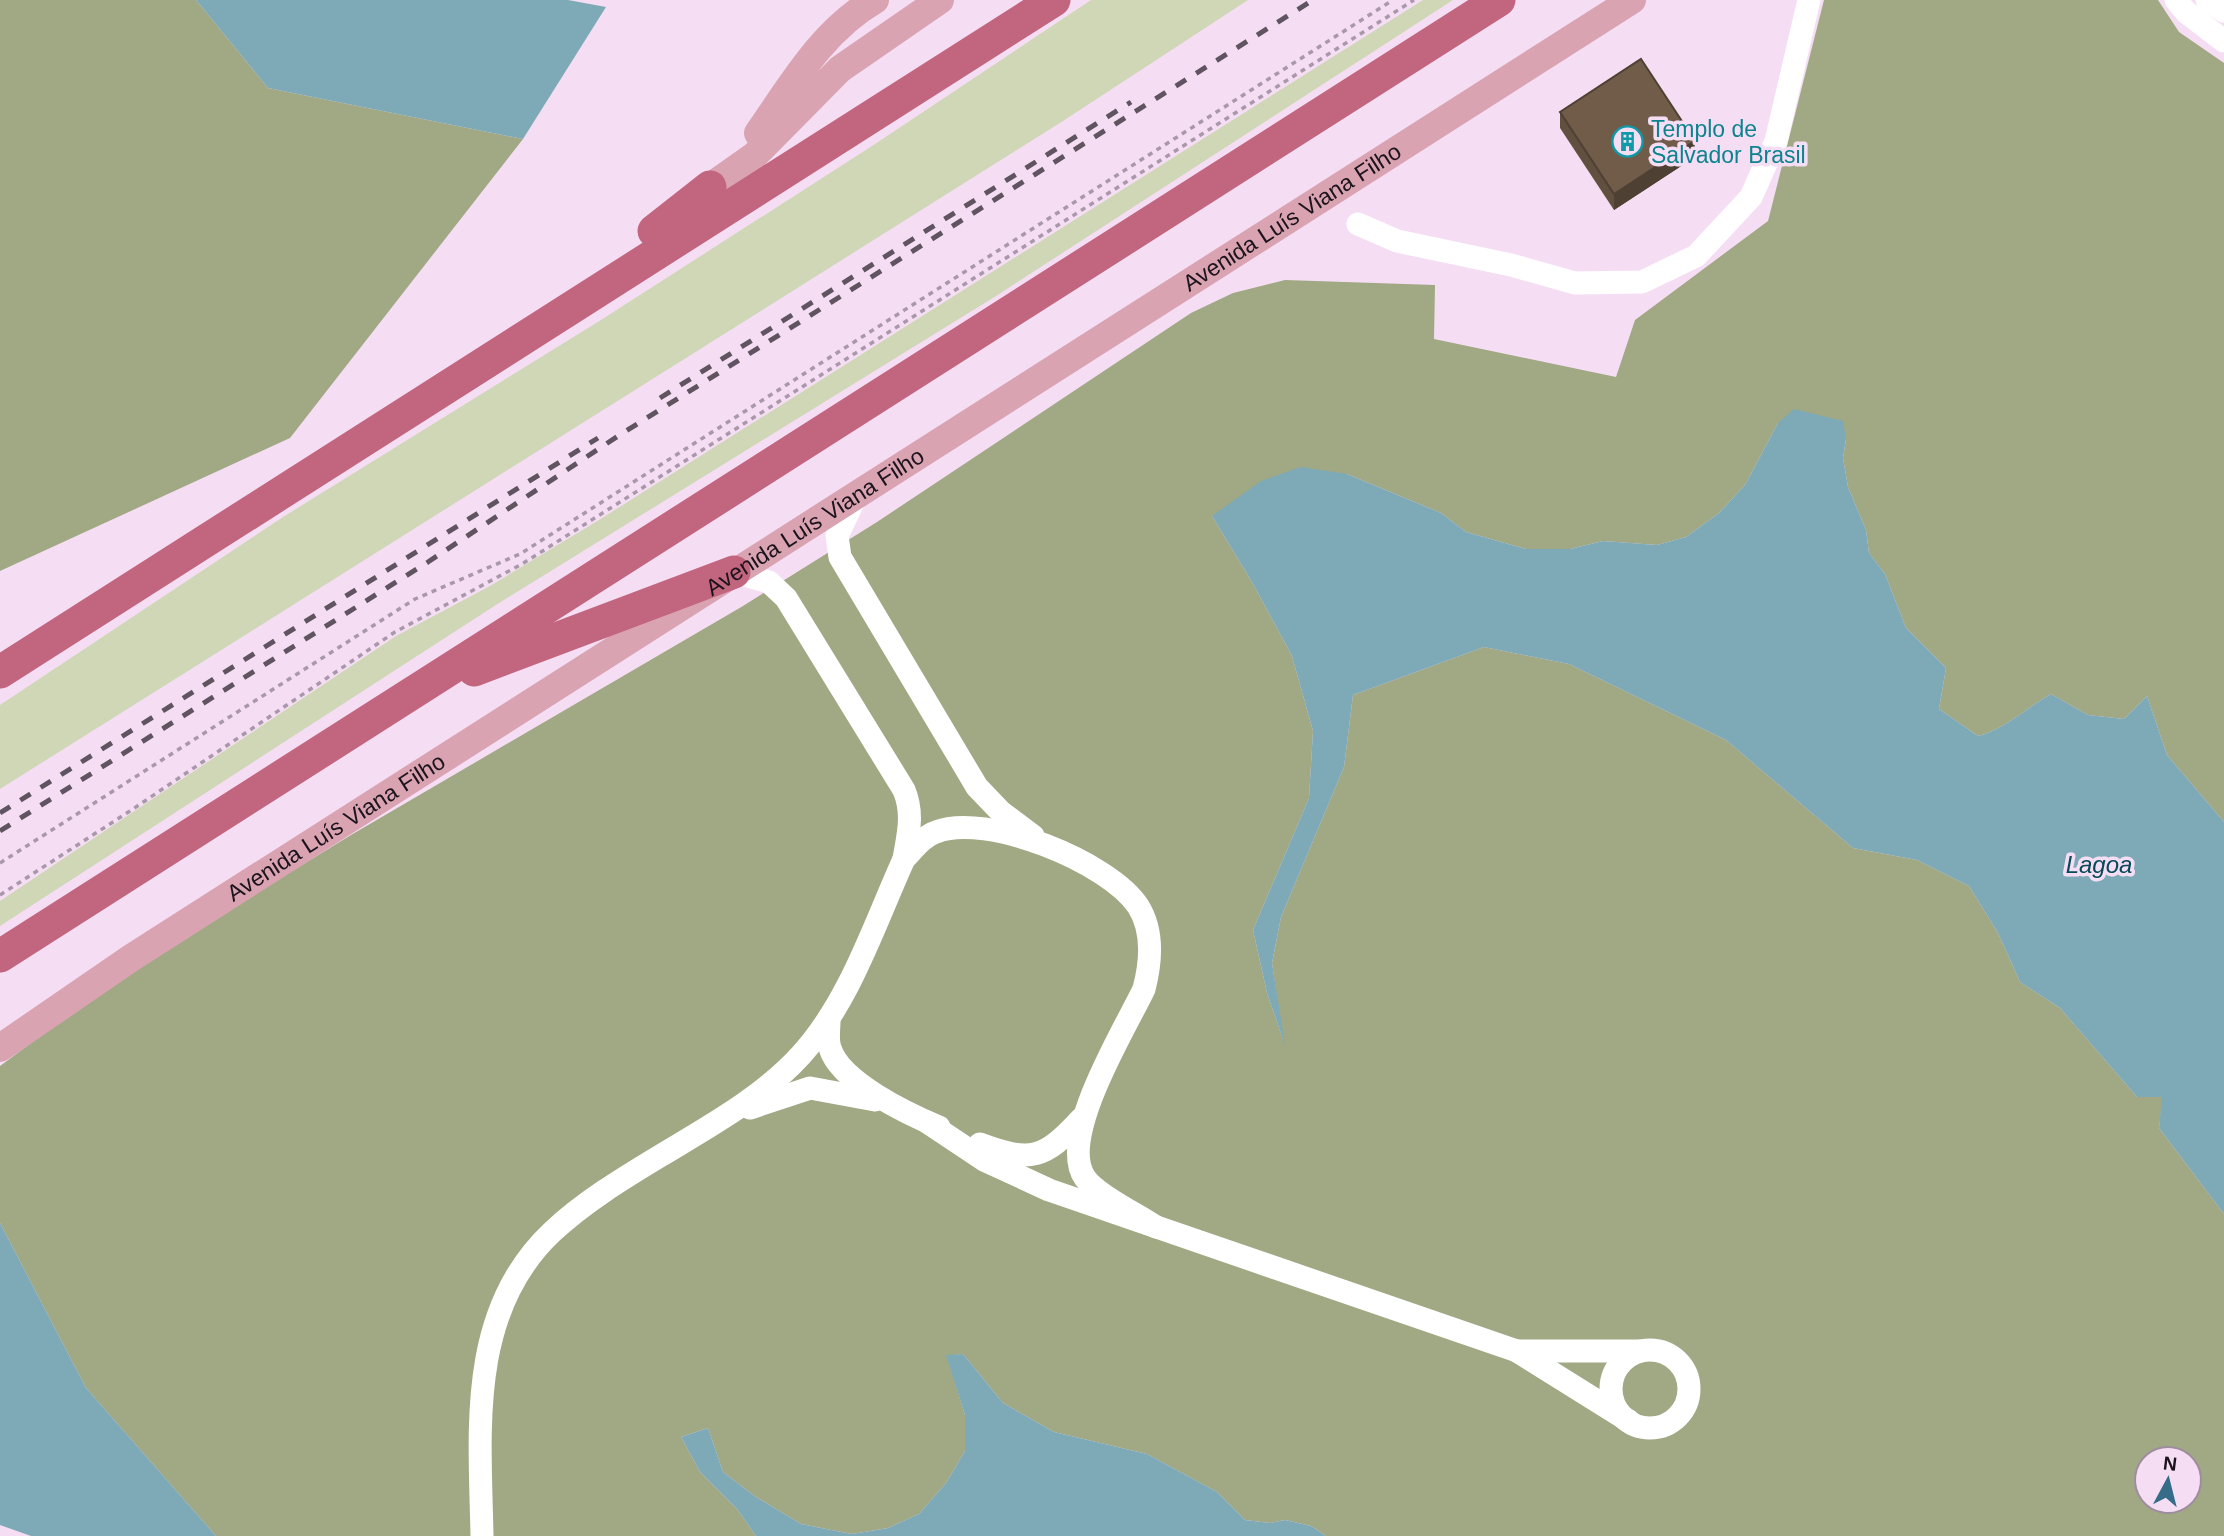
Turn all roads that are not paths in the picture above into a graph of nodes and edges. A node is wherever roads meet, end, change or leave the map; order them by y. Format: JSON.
{"nodes":[{"id":1,"x":875,"y":0,"type":"edge"},
{"id":2,"x":940,"y":0,"type":"edge"},
{"id":3,"x":1054,"y":0,"type":"edge"},
{"id":4,"x":1499,"y":0,"type":"edge"},
{"id":5,"x":1632,"y":0,"type":"edge"},
{"id":6,"x":1809,"y":0,"type":"edge"},
{"id":7,"x":2176,"y":0,"type":"edge"},
{"id":8,"x":2207,"y":0,"type":"edge"},
{"id":9,"x":2224,"y":11,"type":"edge"},
{"id":10,"x":2224,"y":41,"type":"edge"},
{"id":11,"x":710,"y":187,"type":"junction"},
{"id":12,"x":1358,"y":224,"type":"dead end"},
{"id":13,"x":482,"y":362,"type":"junction"},
{"id":14,"x":857,"y":494,"type":"junction"},
{"id":15,"x":734,"y":572,"type":"junction"},
{"id":16,"x":0,"y":672,"type":"edge"},
{"id":17,"x":410,"y":694,"type":"junction"},
{"id":18,"x":1041,"y":842,"type":"junction"},
{"id":19,"x":904,"y":859,"type":"junction"},
{"id":20,"x":0,"y":956,"type":"edge"},
{"id":21,"x":829,"y":1021,"type":"junction"},
{"id":22,"x":0,"y":1048,"type":"edge"},
{"id":23,"x":894,"y":1105,"type":"junction"},
{"id":24,"x":1082,"y":1117,"type":"junction"},
{"id":25,"x":721,"y":1120,"type":"junction"},
{"id":26,"x":927,"y":1122,"type":"junction"},
{"id":27,"x":1156,"y":1227,"type":"junction"},
{"id":28,"x":1517,"y":1351,"type":"junction"},
{"id":29,"x":1642,"y":1351,"type":"junction"},
{"id":30,"x":1629,"y":1421,"type":"junction"},
{"id":31,"x":482,"y":1536,"type":"edge"}],
"edges":[{"from":1,"to":11,"type":"main road"},
{"from":2,"to":11,"type":"main road"},
{"from":3,"to":13,"type":"highway"},
{"from":4,"to":17,"type":"highway"},
{"from":5,"to":14,"type":"main road","name":"Avenida Luís Viana Filho"},
{"from":6,"to":12,"type":"street"},
{"from":7,"to":10,"type":"street"},
{"from":8,"to":9,"type":"street"},
{"from":11,"to":13,"type":"highway"},
{"from":13,"to":16,"type":"highway"},
{"from":14,"to":15,"type":"main road","name":"Avenida Luís Viana Filho"},
{"from":14,"to":18,"type":"street"},
{"from":15,"to":17,"type":"highway"},
{"from":15,"to":19,"type":"street"},
{"from":15,"to":22,"type":"main road","name":"Avenida Luís Viana Filho"},
{"from":17,"to":20,"type":"highway"},
{"from":18,"to":19,"type":"street"},
{"from":18,"to":24,"type":"street"},
{"from":19,"to":21,"type":"street"},
{"from":21,"to":23,"type":"street"},
{"from":21,"to":25,"type":"street"},
{"from":23,"to":25,"type":"street"},
{"from":23,"to":26,"type":"street"},
{"from":24,"to":26,"type":"street"},
{"from":24,"to":27,"type":"street"},
{"from":25,"to":31,"type":"street"},
{"from":26,"to":27,"type":"street"},
{"from":27,"to":28,"type":"street"},
{"from":28,"to":29,"type":"street"},
{"from":28,"to":30,"type":"street"},
{"from":29,"to":30,"type":"street"},
{"from":29,"to":30,"type":"street"}]}
